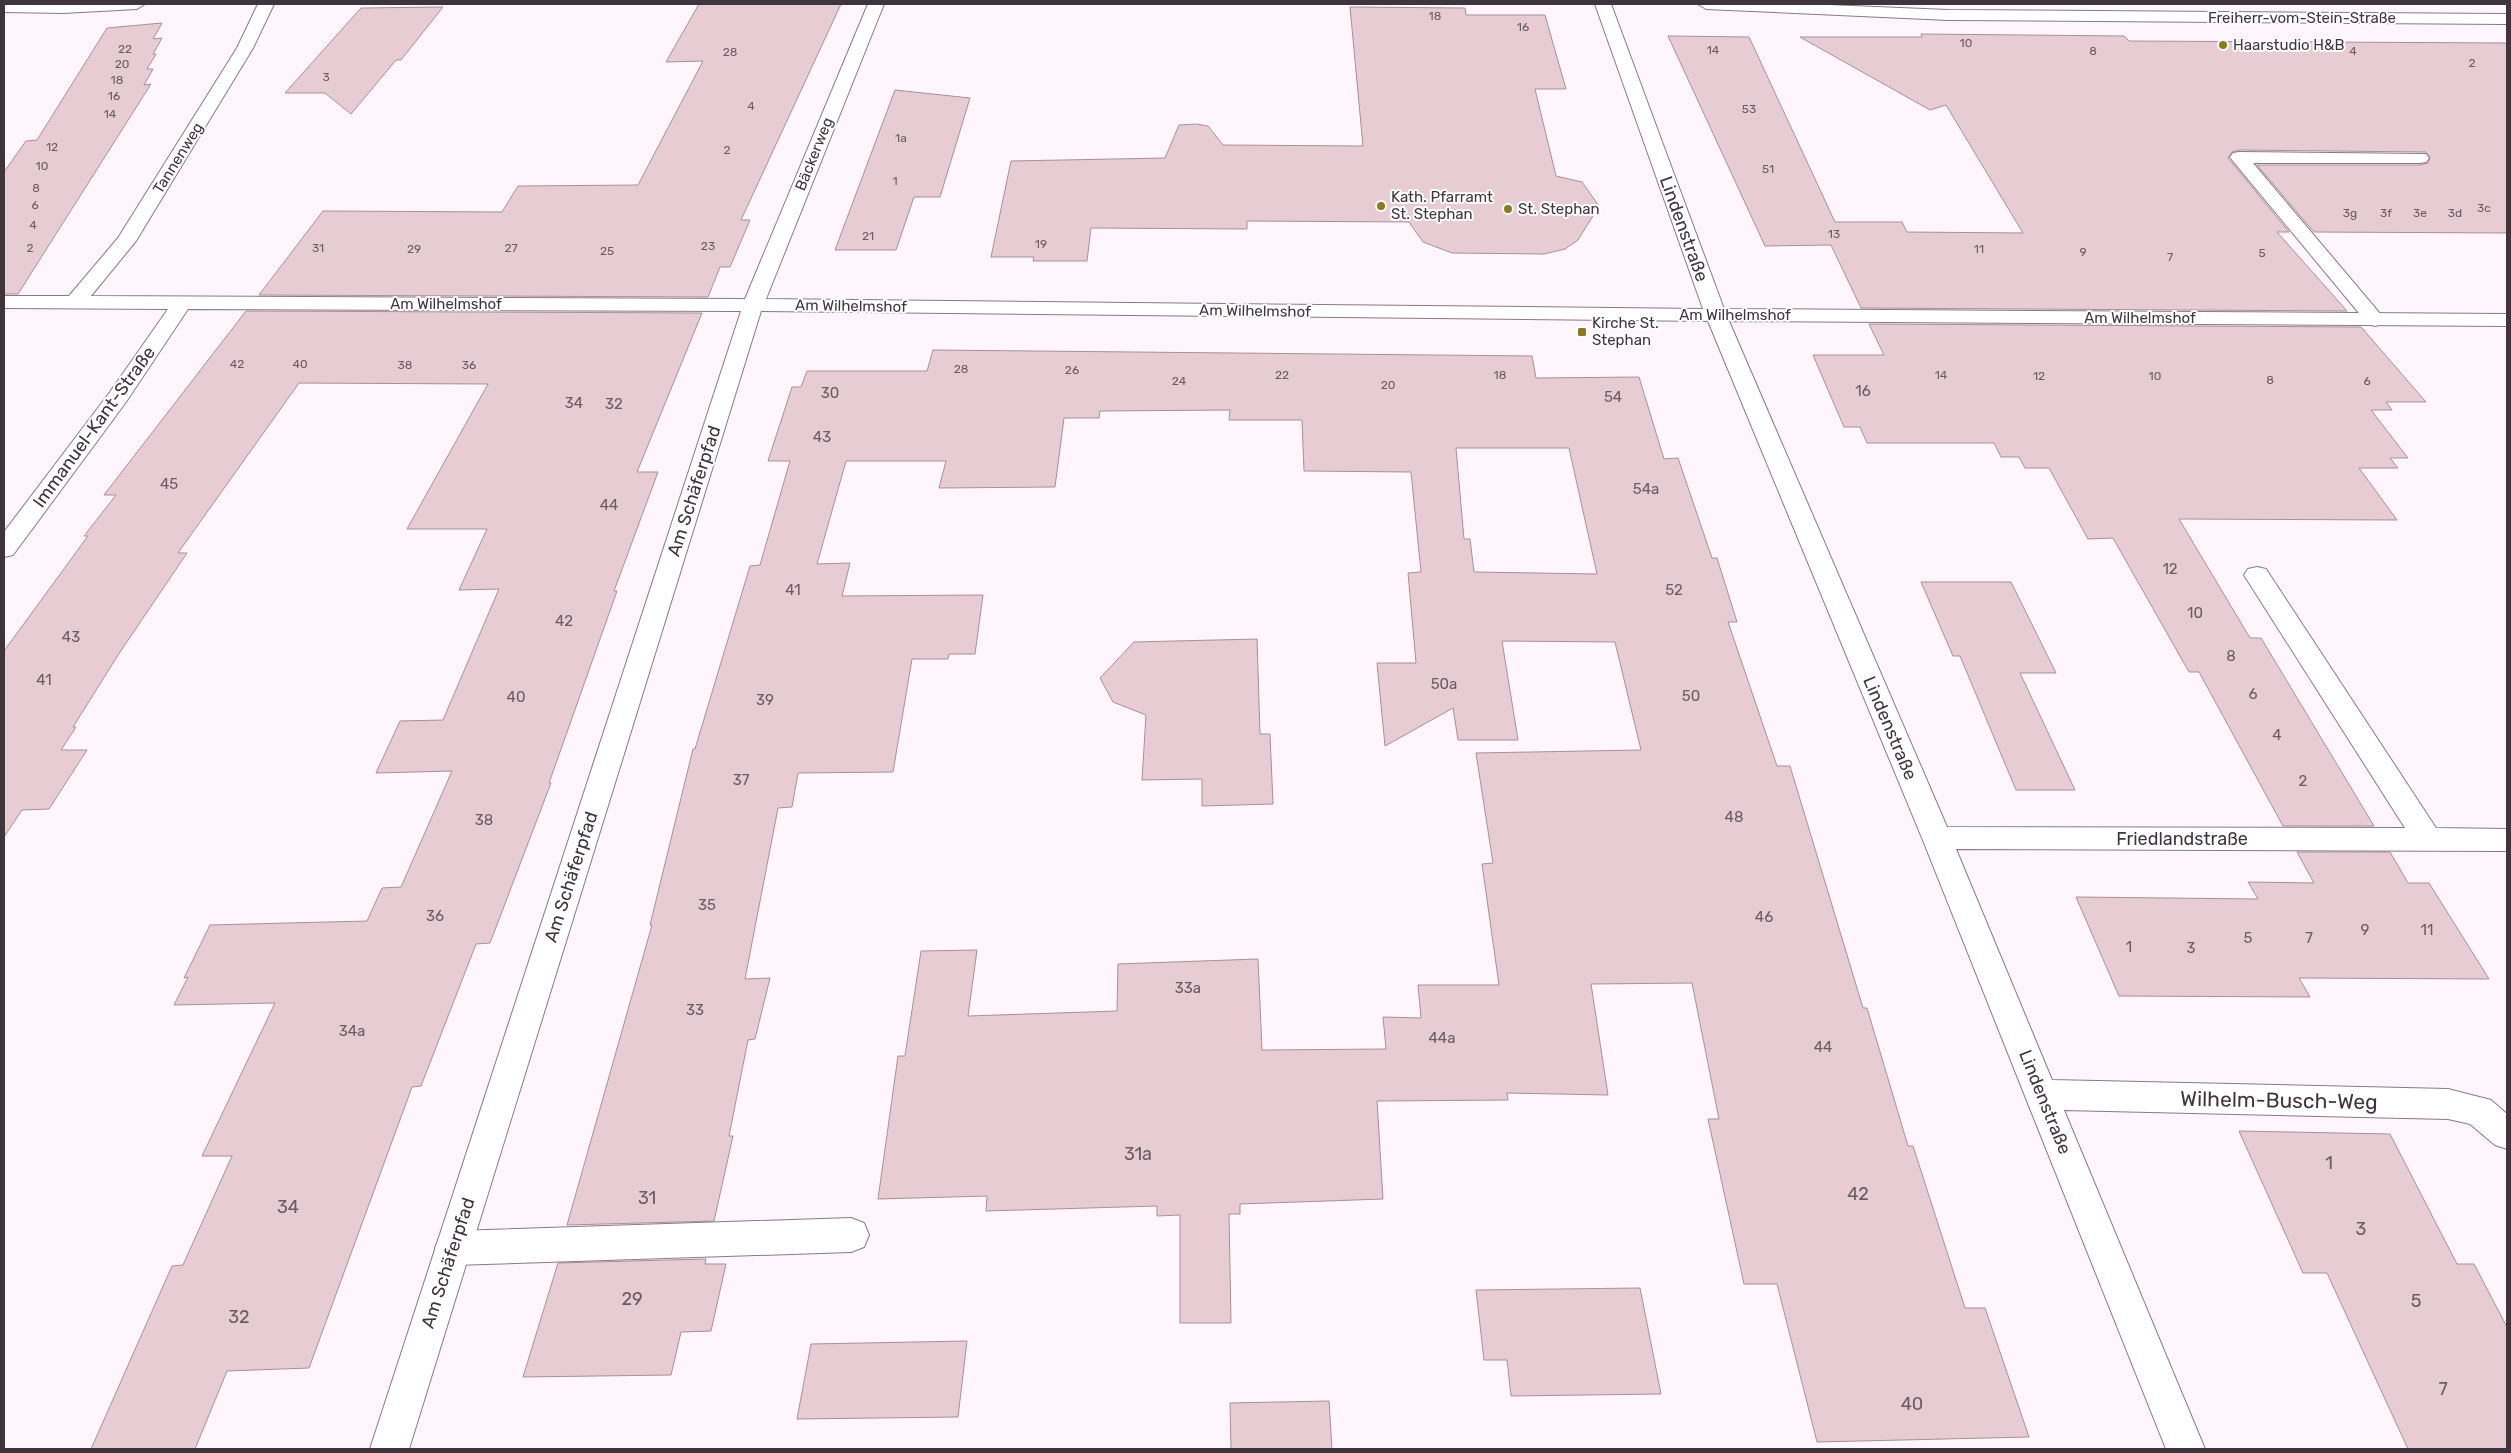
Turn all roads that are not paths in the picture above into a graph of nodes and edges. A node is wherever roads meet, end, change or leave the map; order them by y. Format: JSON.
{"nodes":[{"id":1,"x":137,"y":4,"type":"edge"},
{"id":2,"x":266,"y":4,"type":"edge"},
{"id":3,"x":876,"y":4,"type":"edge"},
{"id":4,"x":1603,"y":4,"type":"edge"},
{"id":5,"x":1706,"y":4,"type":"edge"},
{"id":6,"x":2178,"y":4,"type":"edge"},
{"id":7,"x":4,"y":7,"type":"edge"},
{"id":8,"x":2192,"y":17,"type":"junction"},
{"id":9,"x":2507,"y":19,"type":"edge"},
{"id":10,"x":2420,"y":158,"type":"dead end"},
{"id":11,"x":4,"y":302,"type":"edge"},
{"id":12,"x":76,"y":302,"type":"junction"},
{"id":13,"x":182,"y":303,"type":"junction"},
{"id":14,"x":753,"y":305,"type":"junction"},
{"id":15,"x":1716,"y":315,"type":"junction"},
{"id":16,"x":2376,"y":320,"type":"junction"},
{"id":17,"x":2507,"y":320,"type":"edge"},
{"id":18,"x":4,"y":550,"type":"edge"},
{"id":19,"x":2257,"y":575,"type":"dead end"},
{"id":20,"x":1937,"y":838,"type":"junction"},
{"id":21,"x":2428,"y":840,"type":"junction"},
{"id":22,"x":2507,"y":840,"type":"edge"},
{"id":23,"x":2042,"y":1095,"type":"junction"},
{"id":24,"x":2507,"y":1134,"type":"edge"},
{"id":25,"x":851,"y":1234,"type":"dead end"},
{"id":26,"x":453,"y":1248,"type":"junction"},
{"id":27,"x":389,"y":1449,"type":"edge"},
{"id":28,"x":2184,"y":1449,"type":"edge"}],
"edges":[{"from":1,"to":7,"type":"street"},
{"from":2,"to":12,"type":"street","name":"Tannenweg"},
{"from":3,"to":14,"type":"street","name":"Bäckerweg"},
{"from":4,"to":15,"type":"street","name":"Lindenstraße"},
{"from":5,"to":8,"type":"street","name":"Freiherr-vom-Stein-Straße"},
{"from":6,"to":8,"type":"street"},
{"from":8,"to":9,"type":"street","name":"Freiherr-vom-Stein-Straße"},
{"from":10,"to":16,"type":"street"},
{"from":11,"to":12,"type":"street","name":"Am Wilhelmshof"},
{"from":12,"to":13,"type":"street","name":"Am Wilhelmshof"},
{"from":13,"to":14,"type":"street","name":"Am Wilhelmshof"},
{"from":13,"to":18,"type":"street","name":"Immanuel-Kant-Straße"},
{"from":14,"to":15,"type":"street","name":"Am Wilhelmshof"},
{"from":14,"to":26,"type":"street","name":"Am Schäferpfad"},
{"from":15,"to":16,"type":"street","name":"Am Wilhelmshof"},
{"from":15,"to":20,"type":"street","name":"Lindenstraße"},
{"from":16,"to":17,"type":"street","name":"Am Wilhelmshof"},
{"from":19,"to":21,"type":"street"},
{"from":20,"to":21,"type":"street","name":"Friedlandstraße"},
{"from":20,"to":23,"type":"street","name":"Lindenstraße"},
{"from":21,"to":22,"type":"street","name":"Friedlandstraße"},
{"from":23,"to":24,"type":"street","name":"Wilhelm-Busch-Weg"},
{"from":23,"to":28,"type":"street","name":"Lindenstraße"},
{"from":25,"to":26,"type":"street"},
{"from":26,"to":27,"type":"street","name":"Am Schäferpfad"}]}
